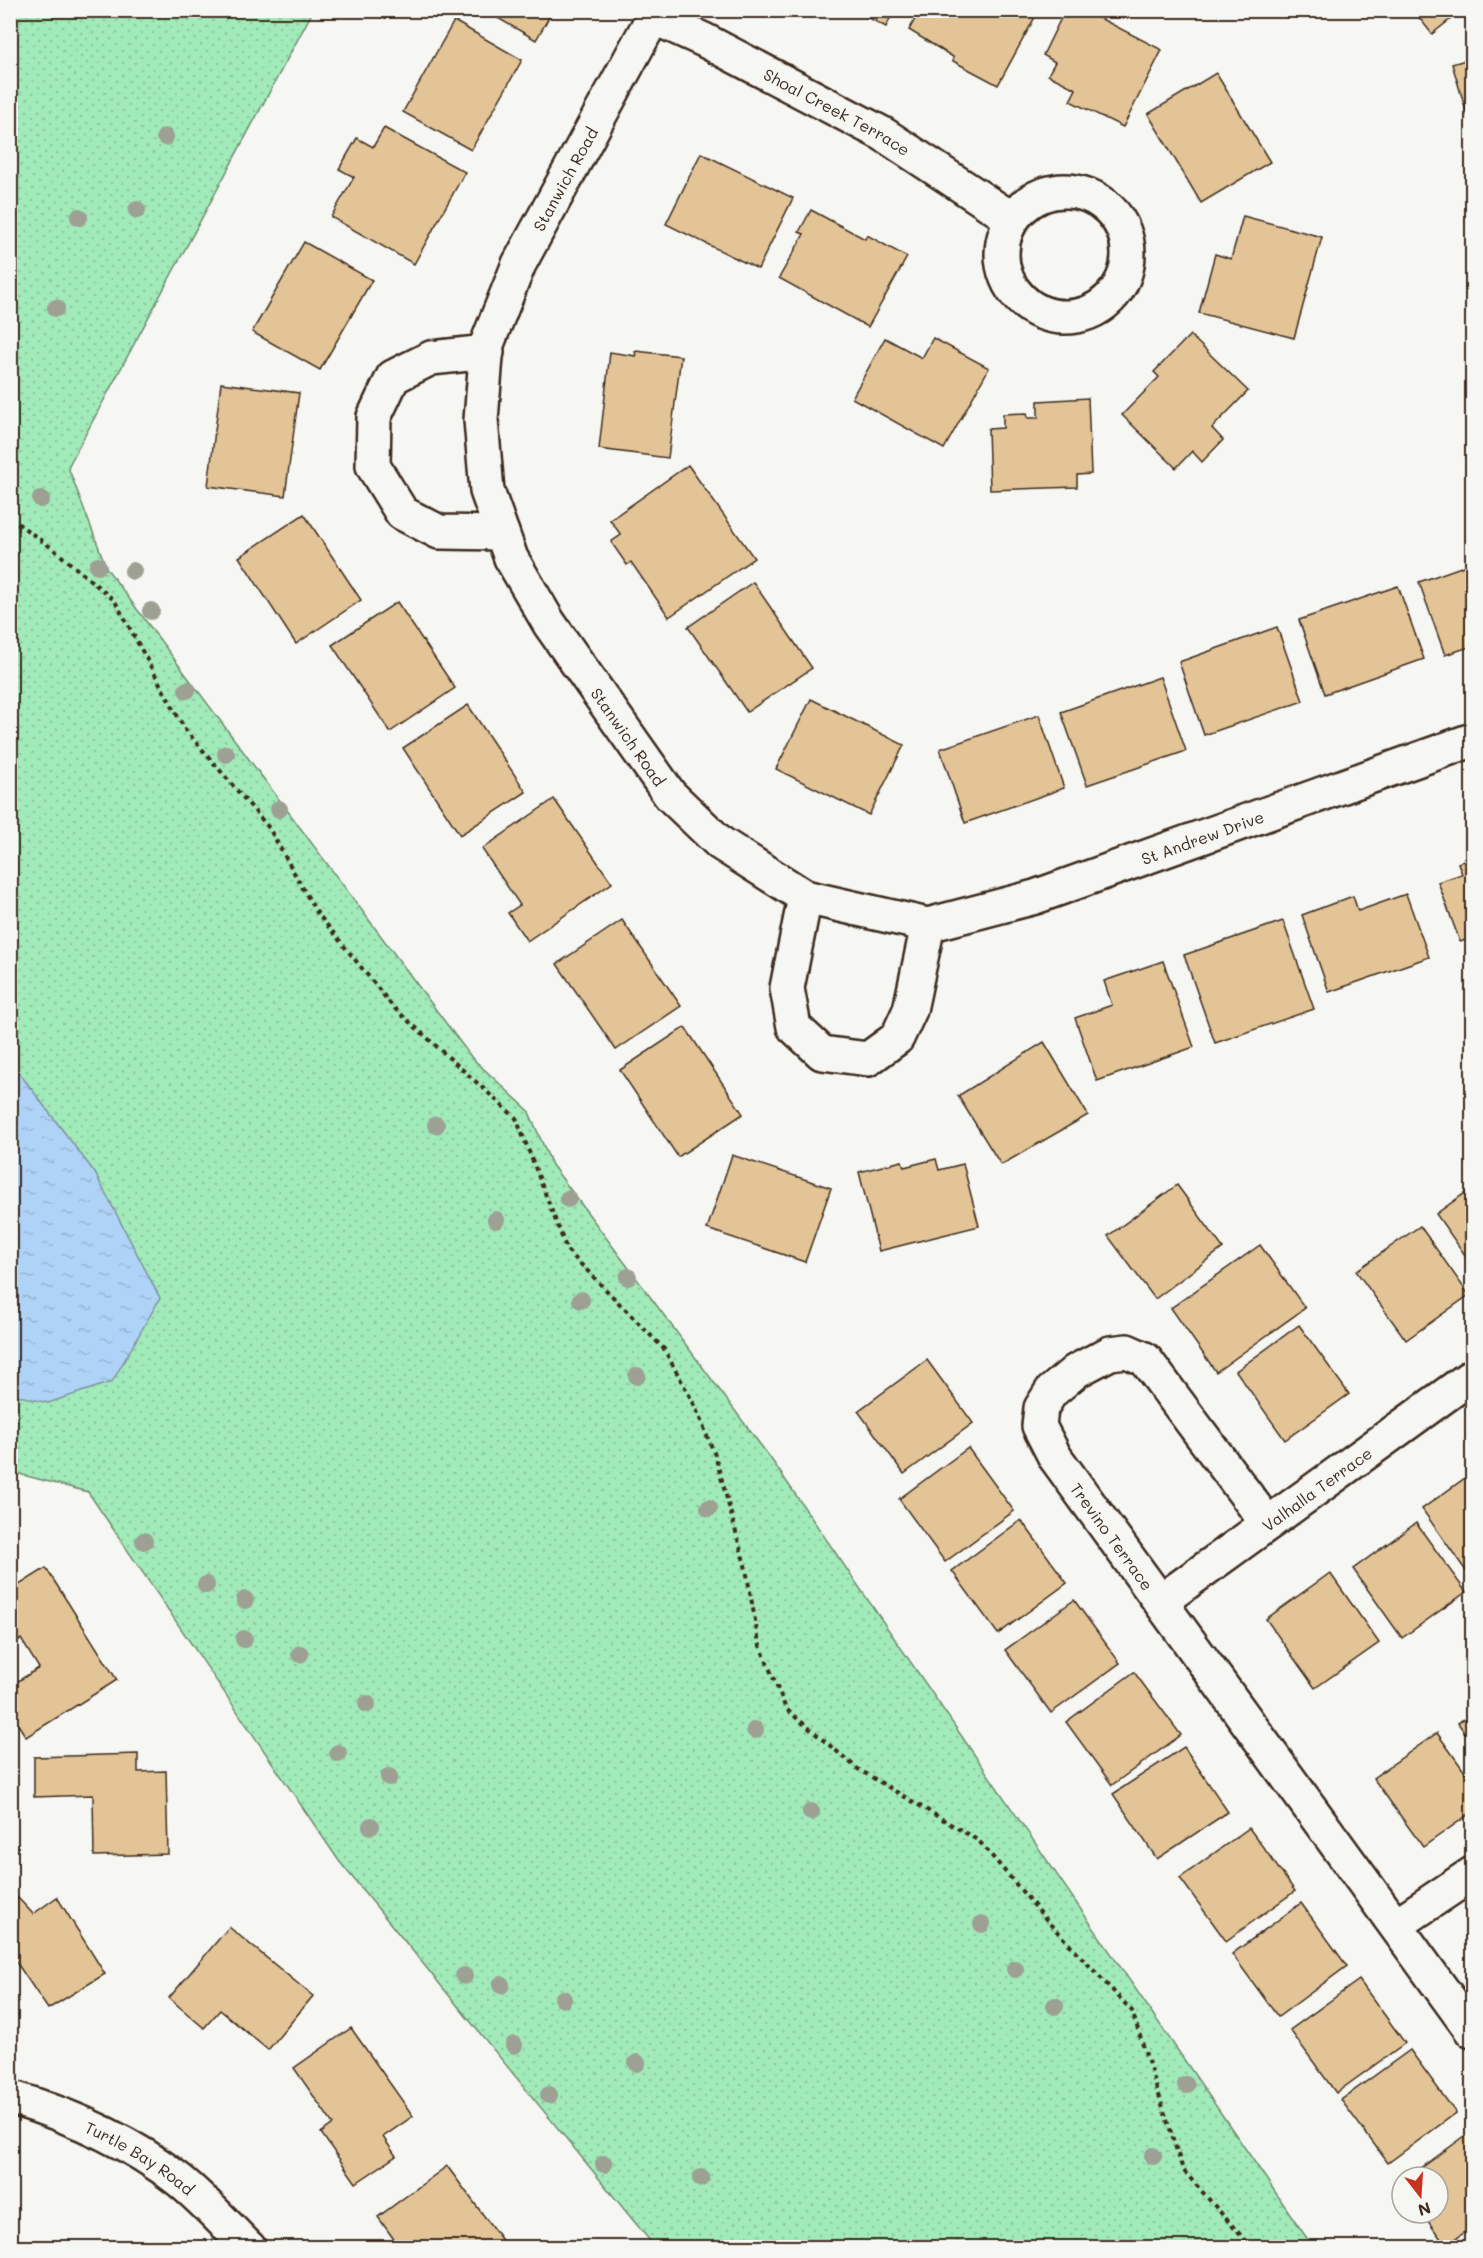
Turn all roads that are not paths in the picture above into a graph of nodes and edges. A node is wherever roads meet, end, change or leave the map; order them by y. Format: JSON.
{"nodes":[{"id":1,"x":655,"y":14,"type":"edge"},
{"id":2,"x":1012,"y":219,"type":"dead end"},
{"id":3,"x":487,"y":352,"type":"junction"},
{"id":4,"x":502,"y":533,"type":"junction"},
{"id":5,"x":1473,"y":740,"type":"edge"},
{"id":6,"x":805,"y":897,"type":"junction"},
{"id":7,"x":928,"y":925,"type":"junction"},
{"id":8,"x":1473,"y":1376,"type":"edge"},
{"id":9,"x":1267,"y":1523,"type":"junction"},
{"id":10,"x":1161,"y":1601,"type":"junction"},
{"id":11,"x":1473,"y":1874,"type":"edge"},
{"id":12,"x":1396,"y":1925,"type":"junction"},
{"id":13,"x":1473,"y":2031,"type":"edge"},
{"id":14,"x":10,"y":2097,"type":"edge"},
{"id":15,"x":249,"y":2247,"type":"edge"}],
"edges":[{"from":1,"to":2,"type":"street","name":"Shoal Creek Terrace"},
{"from":1,"to":3,"type":"street","name":"Stanwich Road"},
{"from":3,"to":4,"type":"street","name":"Stanwich Road"},
{"from":3,"to":4,"type":"street"},
{"from":4,"to":6,"type":"street","name":"Stanwich Road"},
{"from":5,"to":7,"type":"street","name":"St Andrew Drive"},
{"from":6,"to":7,"type":"street","name":"Stanwich Road"},
{"from":6,"to":7,"type":"street"},
{"from":8,"to":9,"type":"street","name":"Valhalla Terrace"},
{"from":9,"to":10,"type":"street","name":"Valhalla Terrace"},
{"from":9,"to":10,"type":"street","name":"Trevino Terrace"},
{"from":10,"to":12,"type":"street","name":"Trevino Terrace"},
{"from":11,"to":12,"type":"street"},
{"from":12,"to":13,"type":"street","name":"Trevino Terrace"},
{"from":14,"to":15,"type":"street","name":"Turtle Bay Road"}]}
